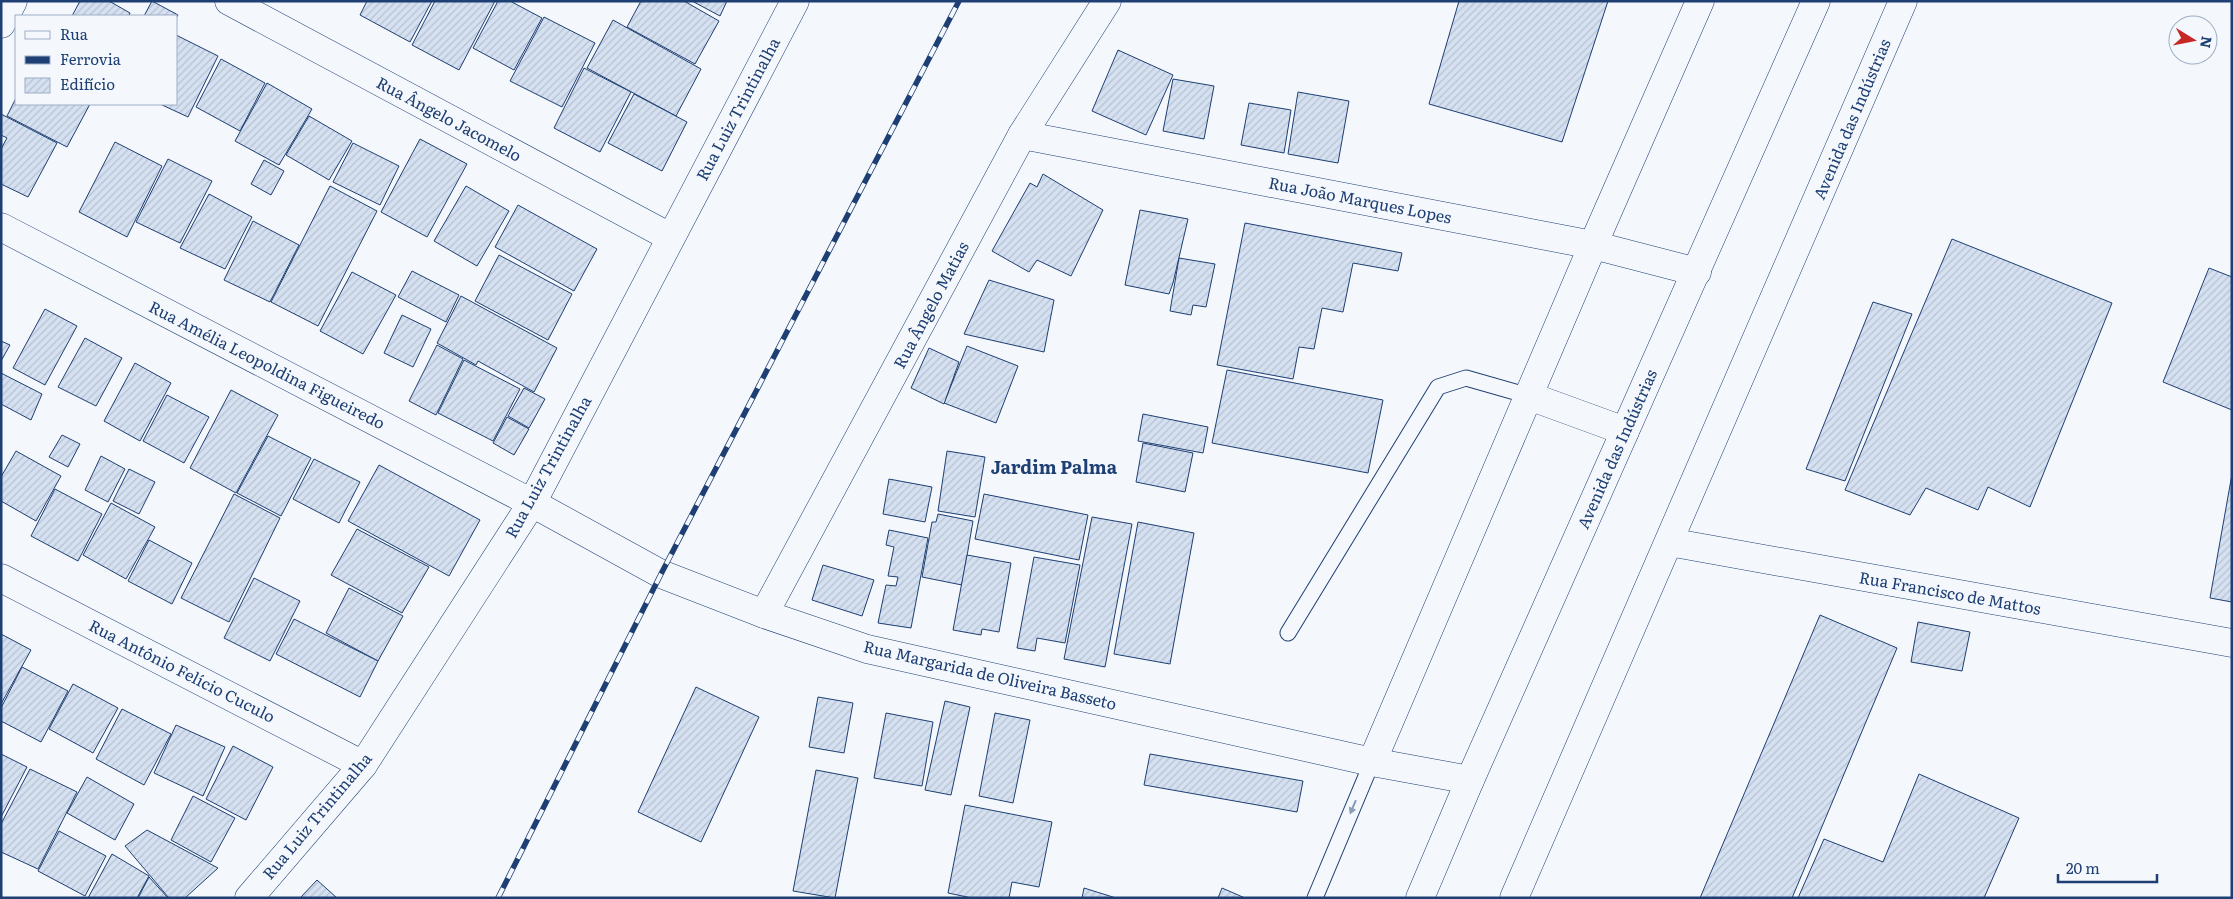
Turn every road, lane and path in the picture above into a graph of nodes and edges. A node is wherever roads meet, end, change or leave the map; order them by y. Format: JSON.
{"nodes":[{"id":1,"x":13,"y":1,"type":"edge"},
{"id":2,"x":228,"y":1,"type":"edge"},
{"id":3,"x":795,"y":1,"type":"edge"},
{"id":4,"x":1107,"y":1,"type":"edge"},
{"id":5,"x":1700,"y":1,"type":"edge"},
{"id":6,"x":1816,"y":1,"type":"edge"},
{"id":7,"x":1903,"y":1,"type":"edge"},
{"id":8,"x":1,"y":24,"type":"edge"},
{"id":9,"x":1022,"y":135,"type":"junction"},
{"id":10,"x":1,"y":228,"type":"edge"},
{"id":11,"x":670,"y":237,"type":"junction"},
{"id":12,"x":1593,"y":245,"type":"junction"},
{"id":13,"x":1697,"y":272,"type":"junction"},
{"id":14,"x":1528,"y":396,"type":"junction"},
{"id":15,"x":1625,"y":431,"type":"junction"},
{"id":16,"x":532,"y":503,"type":"junction"},
{"id":17,"x":1669,"y":542,"type":"junction"},
{"id":18,"x":1,"y":578,"type":"edge"},
{"id":19,"x":764,"y":614,"type":"junction"},
{"id":20,"x":1288,"y":633,"type":"dead end"},
{"id":21,"x":2232,"y":644,"type":"edge"},
{"id":22,"x":1372,"y":762,"type":"junction"},
{"id":23,"x":363,"y":765,"type":"junction"},
{"id":24,"x":1470,"y":780,"type":"junction"},
{"id":25,"x":249,"y":898,"type":"edge"},
{"id":26,"x":1314,"y":898,"type":"edge"},
{"id":27,"x":1420,"y":898,"type":"edge"},
{"id":28,"x":1514,"y":898,"type":"edge"}],
"edges":[{"from":1,"to":8,"type":"street"},
{"from":2,"to":11,"type":"street","name":"Rua Ângelo Jacomelo"},
{"from":3,"to":11,"type":"street","name":"Rua Luiz Trintinalha"},
{"from":4,"to":9,"type":"street","name":"Rua Ângelo Matias"},
{"from":5,"to":12,"type":"street"},
{"from":6,"to":13,"type":"street","name":"Avenida das Indústrias"},
{"from":7,"to":17,"type":"street","name":"Avenida das Indústrias"},
{"from":9,"to":12,"type":"street","name":"Rua João Marques Lopes"},
{"from":9,"to":19,"type":"street","name":"Rua Ângelo Matias"},
{"from":10,"to":16,"type":"street","name":"Rua Amélia Leopoldina Figueiredo"},
{"from":11,"to":16,"type":"street","name":"Rua Luiz Trintinalha"},
{"from":12,"to":13,"type":"street","name":"Rua João Marques Lopes"},
{"from":12,"to":14,"type":"street"},
{"from":13,"to":15,"type":"street","name":"Avenida das Indústrias"},
{"from":14,"to":15,"type":"street"},
{"from":14,"to":20,"type":"lane"},
{"from":14,"to":22,"type":"street"},
{"from":15,"to":24,"type":"street","name":"Avenida das Indústrias"},
{"from":16,"to":19,"type":"street","name":"Rua Margarida de Oliveira Basseto"},
{"from":16,"to":23,"type":"street","name":"Rua Luiz Trintinalha"},
{"from":17,"to":21,"type":"street","name":"Rua Francisco de Mattos"},
{"from":17,"to":28,"type":"street","name":"Avenida das Indústrias"},
{"from":18,"to":23,"type":"street","name":"Rua Antônio Felício Cuculo"},
{"from":19,"to":22,"type":"street","name":"Rua Margarida de Oliveira Basseto"},
{"from":22,"to":24,"type":"street","name":"Rua Margarida de Oliveira Basseto"},
{"from":22,"to":26,"type":"lane","one_way":true},
{"from":23,"to":25,"type":"street","name":"Rua Luiz Trintinalha"},
{"from":24,"to":27,"type":"street","name":"Avenida das Indústrias"}]}
